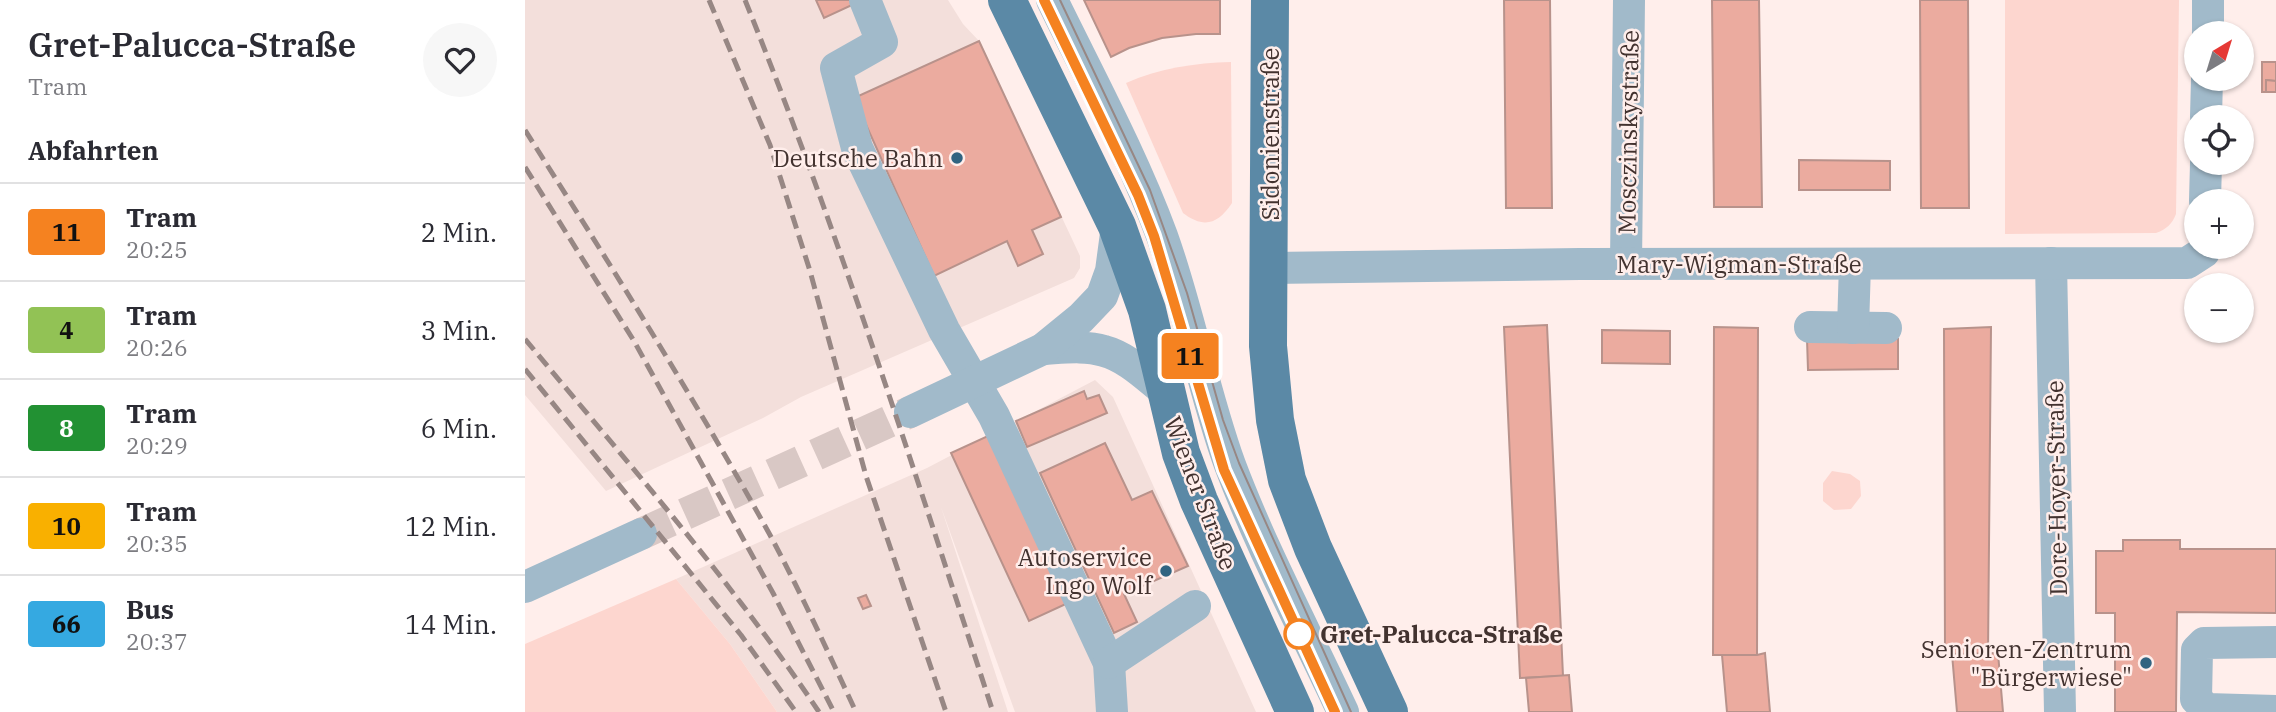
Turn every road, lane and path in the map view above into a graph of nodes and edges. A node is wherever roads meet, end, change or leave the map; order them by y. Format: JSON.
{"nodes":[{"id":1,"x":865,"y":0,"type":"edge"},
{"id":2,"x":1007,"y":0,"type":"edge"},
{"id":3,"x":1052,"y":0,"type":"edge"},
{"id":4,"x":1270,"y":0,"type":"edge"},
{"id":5,"x":1629,"y":0,"type":"edge"},
{"id":6,"x":2208,"y":0,"type":"edge"},
{"id":7,"x":2207,"y":21,"type":"edge"},
{"id":8,"x":1117,"y":226,"type":"junction"},
{"id":9,"x":2193,"y":259,"type":"edge"},
{"id":10,"x":1626,"y":264,"type":"junction"},
{"id":11,"x":1855,"y":264,"type":"junction"},
{"id":12,"x":2051,"y":264,"type":"junction"},
{"id":13,"x":1270,"y":268,"type":"junction"},
{"id":14,"x":1810,"y":327,"type":"dead end"},
{"id":15,"x":1853,"y":328,"type":"junction"},
{"id":16,"x":1886,"y":328,"type":"dead end"},
{"id":17,"x":1043,"y":349,"type":"junction"},
{"id":18,"x":974,"y":382,"type":"junction"},
{"id":19,"x":1165,"y":391,"type":"junction"},
{"id":20,"x":910,"y":412,"type":"tunnel mouth"},
{"id":21,"x":641,"y":534,"type":"tunnel mouth"},
{"id":22,"x":525,"y":587,"type":"edge"},
{"id":23,"x":1195,"y":606,"type":"dead end"},
{"id":24,"x":2276,"y":642,"type":"edge"},
{"id":25,"x":1109,"y":663,"type":"junction"},
{"id":26,"x":2276,"y":711,"type":"edge"},
{"id":27,"x":1112,"y":712,"type":"edge"},
{"id":28,"x":1295,"y":712,"type":"edge"},
{"id":29,"x":1343,"y":712,"type":"edge"},
{"id":30,"x":1389,"y":712,"type":"edge"},
{"id":31,"x":2060,"y":712,"type":"edge"}],
"edges":[{"from":1,"to":18,"type":"street"},
{"from":2,"to":8,"type":"main road","name":"Wiener Straße"},
{"from":3,"to":29,"type":"street"},
{"from":4,"to":13,"type":"main road","name":"Sidonienstraße"},
{"from":5,"to":10,"type":"street","name":"Mosczinskystraße"},
{"from":6,"to":7,"type":"street"},
{"from":8,"to":17,"type":"street"},
{"from":8,"to":19,"type":"main road","name":"Wiener Straße"},
{"from":9,"to":12,"type":"street","name":"Mary-Wigman-Straße"},
{"from":10,"to":11,"type":"street","name":"Mary-Wigman-Straße"},
{"from":10,"to":13,"type":"street","name":"Mary-Wigman-Straße"},
{"from":11,"to":12,"type":"street","name":"Mary-Wigman-Straße"},
{"from":11,"to":15,"type":"street"},
{"from":12,"to":31,"type":"street","name":"Dore-Hoyer-Straße"},
{"from":13,"to":30,"type":"main road"},
{"from":14,"to":15,"type":"street"},
{"from":15,"to":16,"type":"street"},
{"from":17,"to":18,"type":"street"},
{"from":17,"to":19,"type":"street"},
{"from":18,"to":20,"type":"street"},
{"from":18,"to":25,"type":"street"},
{"from":19,"to":28,"type":"main road","name":"Wiener Straße"},
{"from":21,"to":22,"type":"street"},
{"from":23,"to":25,"type":"street"},
{"from":24,"to":26,"type":"street"},
{"from":25,"to":27,"type":"street"}]}
